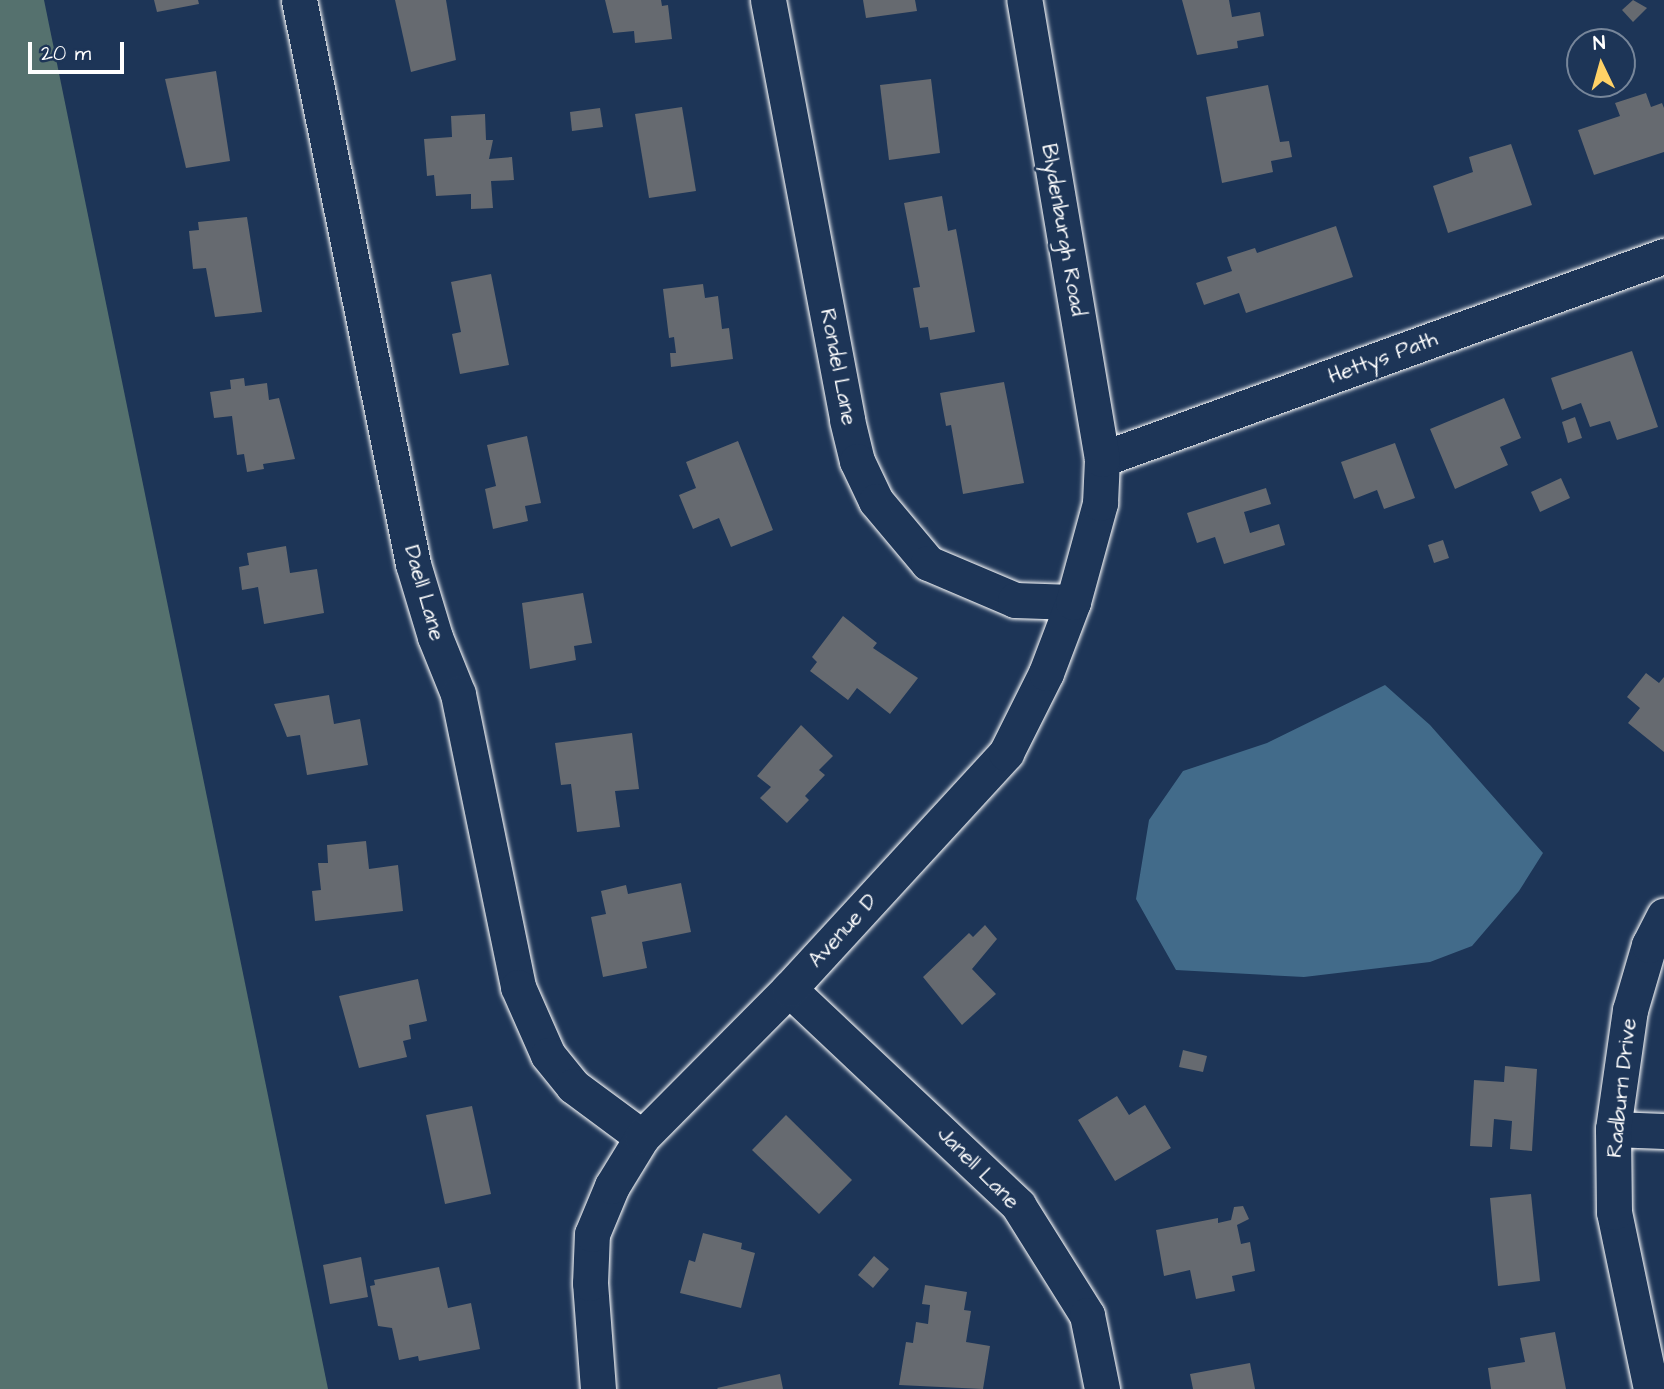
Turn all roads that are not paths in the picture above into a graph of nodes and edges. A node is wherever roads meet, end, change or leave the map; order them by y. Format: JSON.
{"nodes":[{"id":1,"x":299,"y":0,"type":"edge"},
{"id":2,"x":768,"y":0,"type":"edge"},
{"id":3,"x":1024,"y":0,"type":"edge"},
{"id":4,"x":1664,"y":256,"type":"edge"},
{"id":5,"x":1101,"y":459,"type":"junction"},
{"id":6,"x":1073,"y":603,"type":"junction"},
{"id":7,"x":1664,"y":916,"type":"edge"},
{"id":8,"x":789,"y":989,"type":"junction"},
{"id":9,"x":1613,"y":1129,"type":"junction"},
{"id":10,"x":1664,"y":1132,"type":"edge"},
{"id":11,"x":642,"y":1137,"type":"junction"},
{"id":12,"x":598,"y":1389,"type":"edge"},
{"id":13,"x":1102,"y":1389,"type":"edge"},
{"id":14,"x":1651,"y":1389,"type":"edge"}],
"edges":[{"from":1,"to":11,"type":"street","name":"Daell Lane"},
{"from":2,"to":6,"type":"street","name":"Rondel Lane"},
{"from":3,"to":5,"type":"street","name":"Blydenburgh Road"},
{"from":4,"to":5,"type":"street","name":"Hettys Path"},
{"from":5,"to":6,"type":"street","name":"Avenue D"},
{"from":6,"to":8,"type":"street","name":"Avenue D"},
{"from":7,"to":9,"type":"street","name":"Radburn Drive"},
{"from":8,"to":11,"type":"street","name":"Avenue D"},
{"from":8,"to":13,"type":"street","name":"Janell Lane"},
{"from":9,"to":10,"type":"street"},
{"from":9,"to":14,"type":"street","name":"Radburn Drive"},
{"from":11,"to":12,"type":"street","name":"Avenue D"}]}
